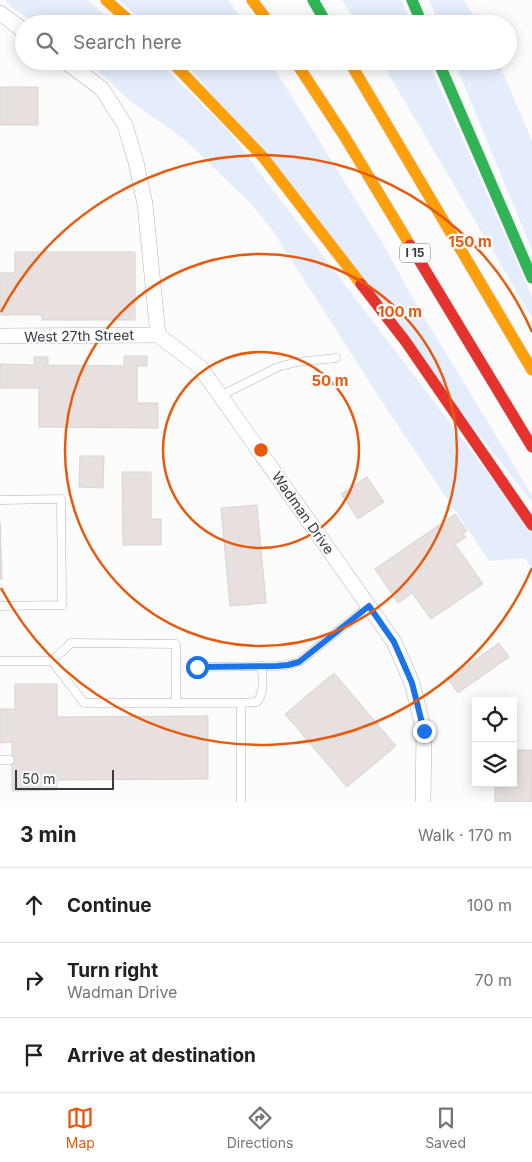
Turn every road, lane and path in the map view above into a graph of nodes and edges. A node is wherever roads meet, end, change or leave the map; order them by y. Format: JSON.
{"nodes":[{"id":1,"x":106,"y":0,"type":"edge"},
{"id":2,"x":252,"y":0,"type":"edge"},
{"id":3,"x":313,"y":0,"type":"edge"},
{"id":4,"x":412,"y":0,"type":"edge"},
{"id":5,"x":0,"y":13,"type":"edge"},
{"id":6,"x":123,"y":15,"type":"edge"},
{"id":7,"x":263,"y":15,"type":"edge"},
{"id":8,"x":322,"y":15,"type":"edge"},
{"id":9,"x":418,"y":15,"type":"edge"},
{"id":10,"x":15,"y":24,"type":"edge"},
{"id":11,"x":77,"y":70,"type":"edge"},
{"id":12,"x":180,"y":70,"type":"edge"},
{"id":13,"x":301,"y":70,"type":"edge"},
{"id":14,"x":354,"y":70,"type":"edge"},
{"id":15,"x":442,"y":70,"type":"edge"},
{"id":16,"x":532,"y":278,"type":"edge"},
{"id":17,"x":158,"y":335,"type":"junction"},
{"id":18,"x":0,"y":336,"type":"edge"},
{"id":19,"x":336,"y":358,"type":"dead end"},
{"id":20,"x":532,"y":370,"type":"edge"},
{"id":21,"x":220,"y":396,"type":"junction"},
{"id":22,"x":532,"y":447,"type":"edge"},
{"id":23,"x":0,"y":500,"type":"edge"},
{"id":24,"x":532,"y":525,"type":"edge"},
{"id":25,"x":0,"y":606,"type":"edge"},
{"id":26,"x":369,"y":606,"type":"junction"},
{"id":27,"x":0,"y":661,"type":"edge"},
{"id":28,"x":52,"y":661,"type":"junction"},
{"id":29,"x":262,"y":666,"type":"junction"},
{"id":30,"x":197,"y":667,"type":"dead end"},
{"id":31,"x":176,"y":702,"type":"junction"},
{"id":32,"x":240,"y":702,"type":"junction"},
{"id":33,"x":0,"y":760,"type":"edge"},
{"id":34,"x":10,"y":760,"type":"dead end"},
{"id":35,"x":240,"y":802,"type":"edge"},
{"id":36,"x":424,"y":802,"type":"edge"}],
"edges":[{"from":1,"to":6,"type":"highway"},
{"from":2,"to":7,"type":"highway"},
{"from":3,"to":8,"type":"highway"},
{"from":4,"to":9,"type":"highway"},
{"from":5,"to":10,"type":"street"},
{"from":11,"to":17,"type":"street"},
{"from":12,"to":24,"type":"highway"},
{"from":13,"to":22,"type":"highway","number":"I 15"},
{"from":14,"to":20,"type":"highway"},
{"from":15,"to":16,"type":"highway"},
{"from":17,"to":18,"type":"street","name":"West 27th Street"},
{"from":17,"to":21,"type":"street","name":"Wadman Drive"},
{"from":19,"to":21,"type":"lane"},
{"from":21,"to":26,"type":"street","name":"Wadman Drive"},
{"from":23,"to":25,"type":"lane"},
{"from":26,"to":29,"type":"lane"},
{"from":26,"to":36,"type":"street","name":"Wadman Drive"},
{"from":27,"to":28,"type":"lane"},
{"from":28,"to":31,"type":"lane"},
{"from":28,"to":31,"type":"lane"},
{"from":29,"to":30,"type":"lane"},
{"from":29,"to":32,"type":"lane"},
{"from":31,"to":32,"type":"lane"},
{"from":32,"to":35,"type":"lane"},
{"from":33,"to":34,"type":"lane"}]}
